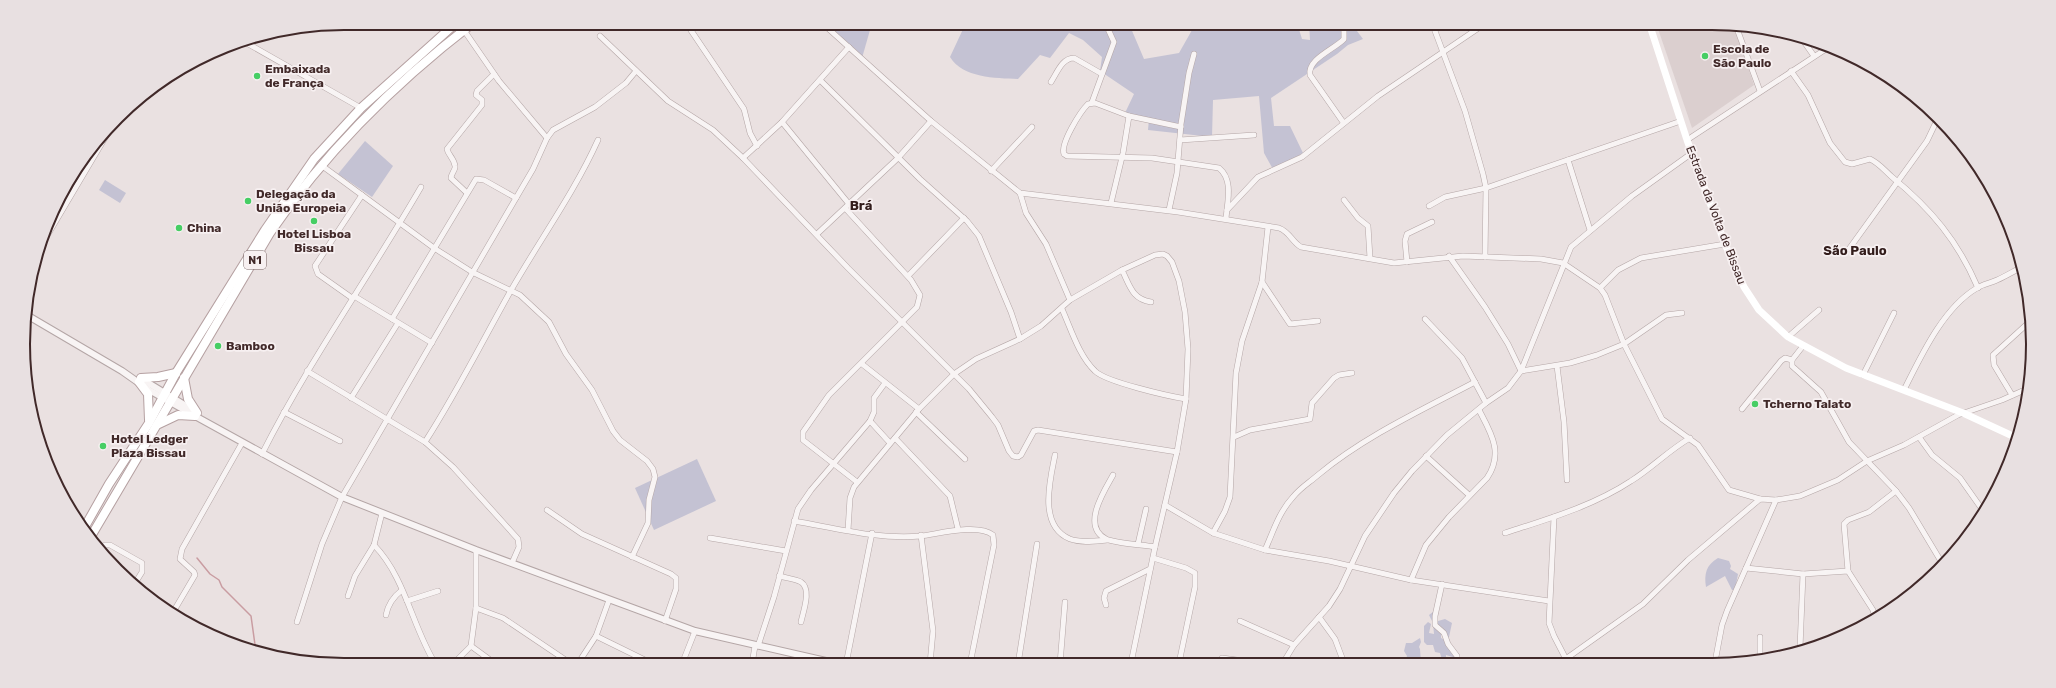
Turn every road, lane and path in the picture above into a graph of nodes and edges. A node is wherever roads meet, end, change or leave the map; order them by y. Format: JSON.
{"nodes":[{"id":1,"x":448,"y":30,"type":"edge"},
{"id":2,"x":458,"y":30,"type":"edge"},
{"id":3,"x":463,"y":30,"type":"edge"},
{"id":4,"x":691,"y":30,"type":"edge"},
{"id":5,"x":830,"y":30,"type":"edge"},
{"id":6,"x":1108,"y":30,"type":"edge"},
{"id":7,"x":1344,"y":30,"type":"edge"},
{"id":8,"x":1435,"y":30,"type":"edge"},
{"id":9,"x":1475,"y":30,"type":"edge"},
{"id":10,"x":1651,"y":30,"type":"edge"},
{"id":11,"x":1738,"y":32,"type":"edge"},
{"id":12,"x":600,"y":36,"type":"dead end"},
{"id":13,"x":250,"y":45,"type":"edge"},
{"id":14,"x":1806,"y":45,"type":"edge"},
{"id":15,"x":849,"y":47,"type":"junction"},
{"id":16,"x":1443,"y":51,"type":"junction"},
{"id":17,"x":1823,"y":51,"type":"edge"},
{"id":18,"x":1194,"y":54,"type":"dead end"},
{"id":19,"x":1814,"y":56,"type":"junction"},
{"id":20,"x":636,"y":71,"type":"junction"},
{"id":21,"x":1791,"y":71,"type":"junction"},
{"id":22,"x":494,"y":74,"type":"junction"},
{"id":23,"x":1102,"y":74,"type":"junction"},
{"id":24,"x":820,"y":80,"type":"junction"},
{"id":25,"x":1051,"y":82,"type":"dead end"},
{"id":26,"x":1760,"y":91,"type":"junction"},
{"id":27,"x":1092,"y":102,"type":"junction"},
{"id":28,"x":361,"y":108,"type":"junction"},
{"id":29,"x":1129,"y":116,"type":"junction"},
{"id":30,"x":931,"y":121,"type":"junction"},
{"id":31,"x":1681,"y":121,"type":"junction"},
{"id":32,"x":782,"y":122,"type":"junction"},
{"id":33,"x":1344,"y":122,"type":"junction"},
{"id":34,"x":1936,"y":124,"type":"edge"},
{"id":35,"x":1032,"y":127,"type":"dead end"},
{"id":36,"x":1181,"y":127,"type":"junction"},
{"id":37,"x":1254,"y":135,"type":"dead end"},
{"id":38,"x":547,"y":138,"type":"junction"},
{"id":39,"x":598,"y":140,"type":"dead end"},
{"id":40,"x":1180,"y":140,"type":"junction"},
{"id":41,"x":1687,"y":140,"type":"junction"},
{"id":42,"x":757,"y":146,"type":"junction"},
{"id":43,"x":97,"y":151,"type":"edge"},
{"id":44,"x":1692,"y":153,"type":"junction"},
{"id":45,"x":1122,"y":157,"type":"junction"},
{"id":46,"x":743,"y":158,"type":"junction"},
{"id":47,"x":898,"y":158,"type":"junction"},
{"id":48,"x":1568,"y":160,"type":"junction"},
{"id":49,"x":1179,"y":161,"type":"junction"},
{"id":50,"x":321,"y":165,"type":"junction"},
{"id":51,"x":991,"y":171,"type":"junction"},
{"id":52,"x":1897,"y":180,"type":"junction"},
{"id":53,"x":421,"y":187,"type":"dead end"},
{"id":54,"x":1486,"y":188,"type":"junction"},
{"id":55,"x":467,"y":193,"type":"junction"},
{"id":56,"x":1020,"y":194,"type":"junction"},
{"id":57,"x":362,"y":195,"type":"junction"},
{"id":58,"x":516,"y":198,"type":"junction"},
{"id":59,"x":1344,"y":200,"type":"dead end"},
{"id":60,"x":1110,"y":203,"type":"junction"},
{"id":61,"x":847,"y":206,"type":"junction"},
{"id":62,"x":1429,"y":206,"type":"dead end"},
{"id":63,"x":1169,"y":210,"type":"junction"},
{"id":64,"x":1227,"y":210,"type":"junction"},
{"id":65,"x":964,"y":218,"type":"junction"},
{"id":66,"x":1226,"y":219,"type":"junction"},
{"id":67,"x":1432,"y":222,"type":"dead end"},
{"id":68,"x":400,"y":223,"type":"junction"},
{"id":69,"x":54,"y":224,"type":"edge"},
{"id":70,"x":1268,"y":227,"type":"junction"},
{"id":71,"x":1590,"y":230,"type":"junction"},
{"id":72,"x":817,"y":234,"type":"junction"},
{"id":73,"x":1725,"y":244,"type":"junction"},
{"id":74,"x":434,"y":248,"type":"junction"},
{"id":75,"x":1849,"y":250,"type":"dead end"},
{"id":76,"x":1449,"y":256,"type":"junction"},
{"id":77,"x":1485,"y":257,"type":"junction"},
{"id":78,"x":1370,"y":258,"type":"junction"},
{"id":79,"x":1408,"y":262,"type":"junction"},
{"id":80,"x":1563,"y":263,"type":"junction"},
{"id":81,"x":1122,"y":270,"type":"junction"},
{"id":82,"x":2017,"y":270,"type":"edge"},
{"id":83,"x":472,"y":272,"type":"junction"},
{"id":84,"x":908,"y":276,"type":"junction"},
{"id":85,"x":1262,"y":282,"type":"junction"},
{"id":86,"x":1600,"y":288,"type":"junction"},
{"id":87,"x":1978,"y":288,"type":"junction"},
{"id":88,"x":511,"y":292,"type":"junction"},
{"id":89,"x":353,"y":297,"type":"junction"},
{"id":90,"x":1070,"y":300,"type":"junction"},
{"id":91,"x":1151,"y":302,"type":"dead end"},
{"id":92,"x":1062,"y":309,"type":"junction"},
{"id":93,"x":1819,"y":310,"type":"dead end"},
{"id":94,"x":1682,"y":313,"type":"dead end"},
{"id":95,"x":1894,"y":313,"type":"dead end"},
{"id":96,"x":32,"y":318,"type":"edge"},
{"id":97,"x":392,"y":319,"type":"junction"},
{"id":98,"x":1425,"y":319,"type":"dead end"},
{"id":99,"x":1318,"y":321,"type":"dead end"},
{"id":100,"x":902,"y":322,"type":"junction"},
{"id":101,"x":398,"y":323,"type":"junction"},
{"id":102,"x":2025,"y":326,"type":"edge"},
{"id":103,"x":1788,"y":337,"type":"junction"},
{"id":104,"x":1020,"y":339,"type":"junction"},
{"id":105,"x":432,"y":343,"type":"junction"},
{"id":106,"x":1624,"y":344,"type":"junction"},
{"id":107,"x":1803,"y":346,"type":"junction"},
{"id":108,"x":1792,"y":360,"type":"junction"},
{"id":109,"x":862,"y":364,"type":"junction"},
{"id":110,"x":1557,"y":366,"type":"junction"},
{"id":111,"x":307,"y":371,"type":"junction"},
{"id":112,"x":1521,"y":371,"type":"junction"},
{"id":113,"x":176,"y":373,"type":"junction"},
{"id":114,"x":1352,"y":373,"type":"dead end"},
{"id":115,"x":954,"y":374,"type":"junction"},
{"id":116,"x":1863,"y":375,"type":"junction"},
{"id":117,"x":184,"y":378,"type":"junction"},
{"id":118,"x":140,"y":380,"type":"junction"},
{"id":119,"x":1475,"y":382,"type":"junction"},
{"id":120,"x":885,"y":383,"type":"junction"},
{"id":121,"x":1904,"y":390,"type":"junction"},
{"id":122,"x":2022,"y":391,"type":"edge"},
{"id":123,"x":164,"y":395,"type":"junction"},
{"id":124,"x":2012,"y":395,"type":"junction"},
{"id":125,"x":351,"y":398,"type":"junction"},
{"id":126,"x":1186,"y":399,"type":"junction"},
{"id":127,"x":172,"y":400,"type":"junction"},
{"id":128,"x":1486,"y":403,"type":"junction"},
{"id":129,"x":1742,"y":408,"type":"dead end"},
{"id":130,"x":1479,"y":410,"type":"junction"},
{"id":131,"x":918,"y":411,"type":"junction"},
{"id":132,"x":284,"y":412,"type":"junction"},
{"id":133,"x":1963,"y":413,"type":"junction"},
{"id":134,"x":196,"y":414,"type":"junction"},
{"id":135,"x":388,"y":419,"type":"junction"},
{"id":136,"x":870,"y":421,"type":"junction"},
{"id":137,"x":153,"y":424,"type":"junction"},
{"id":138,"x":2012,"y":435,"type":"edge"},
{"id":139,"x":1234,"y":437,"type":"junction"},
{"id":140,"x":1919,"y":437,"type":"junction"},
{"id":141,"x":895,"y":438,"type":"junction"},
{"id":142,"x":1690,"y":438,"type":"junction"},
{"id":143,"x":340,"y":441,"type":"dead end"},
{"id":144,"x":425,"y":442,"type":"junction"},
{"id":145,"x":242,"y":443,"type":"junction"},
{"id":146,"x":890,"y":443,"type":"junction"},
{"id":147,"x":1177,"y":452,"type":"junction"},
{"id":148,"x":262,"y":454,"type":"junction"},
{"id":149,"x":1055,"y":455,"type":"dead end"},
{"id":150,"x":1426,"y":456,"type":"junction"},
{"id":151,"x":965,"y":459,"type":"dead end"},
{"id":152,"x":1867,"y":461,"type":"junction"},
{"id":153,"x":833,"y":464,"type":"junction"},
{"id":154,"x":1113,"y":475,"type":"dead end"},
{"id":155,"x":1567,"y":480,"type":"dead end"},
{"id":156,"x":857,"y":482,"type":"junction"},
{"id":157,"x":1896,"y":491,"type":"junction"},
{"id":158,"x":1469,"y":495,"type":"junction"},
{"id":159,"x":342,"y":497,"type":"junction"},
{"id":160,"x":1760,"y":499,"type":"junction"},
{"id":161,"x":1776,"y":500,"type":"junction"},
{"id":162,"x":1165,"y":505,"type":"junction"},
{"id":163,"x":1980,"y":507,"type":"edge"},
{"id":164,"x":1146,"y":509,"type":"dead end"},
{"id":165,"x":547,"y":510,"type":"dead end"},
{"id":166,"x":382,"y":514,"type":"junction"},
{"id":167,"x":1554,"y":517,"type":"junction"},
{"id":168,"x":794,"y":521,"type":"junction"},
{"id":169,"x":87,"y":523,"type":"edge"},
{"id":170,"x":848,"y":530,"type":"junction"},
{"id":171,"x":958,"y":530,"type":"junction"},
{"id":172,"x":93,"y":532,"type":"edge"},
{"id":173,"x":1213,"y":533,"type":"junction"},
{"id":174,"x":1505,"y":533,"type":"dead end"},
{"id":175,"x":872,"y":534,"type":"junction"},
{"id":176,"x":922,"y":536,"type":"junction"},
{"id":177,"x":710,"y":538,"type":"dead end"},
{"id":178,"x":1106,"y":540,"type":"junction"},
{"id":179,"x":1037,"y":544,"type":"dead end"},
{"id":180,"x":1138,"y":544,"type":"junction"},
{"id":181,"x":374,"y":545,"type":"junction"},
{"id":182,"x":105,"y":547,"type":"edge"},
{"id":183,"x":1155,"y":547,"type":"junction"},
{"id":184,"x":476,"y":550,"type":"junction"},
{"id":185,"x":1265,"y":550,"type":"junction"},
{"id":186,"x":786,"y":551,"type":"junction"},
{"id":187,"x":632,"y":558,"type":"junction"},
{"id":188,"x":1153,"y":558,"type":"junction"},
{"id":189,"x":1940,"y":560,"type":"edge"},
{"id":190,"x":512,"y":563,"type":"junction"},
{"id":191,"x":1350,"y":567,"type":"junction"},
{"id":192,"x":1746,"y":568,"type":"junction"},
{"id":193,"x":1150,"y":569,"type":"junction"},
{"id":194,"x":1848,"y":571,"type":"junction"},
{"id":195,"x":1803,"y":574,"type":"junction"},
{"id":196,"x":780,"y":576,"type":"junction"},
{"id":197,"x":137,"y":580,"type":"edge"},
{"id":198,"x":1411,"y":580,"type":"junction"},
{"id":199,"x":1442,"y":584,"type":"junction"},
{"id":200,"x":402,"y":590,"type":"junction"},
{"id":201,"x":438,"y":591,"type":"dead end"},
{"id":202,"x":348,"y":596,"type":"dead end"},
{"id":203,"x":609,"y":600,"type":"junction"},
{"id":204,"x":407,"y":601,"type":"junction"},
{"id":205,"x":1549,"y":601,"type":"junction"},
{"id":206,"x":1065,"y":602,"type":"dead end"},
{"id":207,"x":1106,"y":605,"type":"dead end"},
{"id":208,"x":175,"y":608,"type":"edge"},
{"id":209,"x":476,"y":608,"type":"junction"},
{"id":210,"x":1874,"y":613,"type":"edge"},
{"id":211,"x":386,"y":615,"type":"dead end"},
{"id":212,"x":1319,"y":617,"type":"junction"},
{"id":213,"x":665,"y":621,"type":"junction"},
{"id":214,"x":1240,"y":621,"type":"dead end"},
{"id":215,"x":297,"y":622,"type":"dead end"},
{"id":216,"x":801,"y":622,"type":"dead end"},
{"id":217,"x":695,"y":632,"type":"junction"},
{"id":218,"x":596,"y":636,"type":"junction"},
{"id":219,"x":1760,"y":637,"type":"dead end"},
{"id":220,"x":1294,"y":645,"type":"junction"},
{"id":221,"x":1800,"y":645,"type":"edge"},
{"id":222,"x":470,"y":646,"type":"junction"},
{"id":223,"x":756,"y":646,"type":"junction"},
{"id":224,"x":1760,"y":654,"type":"edge"},
{"id":225,"x":432,"y":658,"type":"edge"},
{"id":226,"x":459,"y":658,"type":"edge"},
{"id":227,"x":487,"y":658,"type":"edge"},
{"id":228,"x":563,"y":658,"type":"edge"},
{"id":229,"x":582,"y":658,"type":"edge"},
{"id":230,"x":641,"y":658,"type":"edge"},
{"id":231,"x":684,"y":658,"type":"edge"},
{"id":232,"x":753,"y":658,"type":"edge"},
{"id":233,"x":811,"y":658,"type":"edge"},
{"id":234,"x":847,"y":658,"type":"edge"},
{"id":235,"x":931,"y":658,"type":"edge"},
{"id":236,"x":971,"y":658,"type":"edge"},
{"id":237,"x":1019,"y":658,"type":"edge"},
{"id":238,"x":1060,"y":658,"type":"edge"},
{"id":239,"x":1132,"y":658,"type":"edge"},
{"id":240,"x":1180,"y":658,"type":"edge"},
{"id":241,"x":1286,"y":658,"type":"edge"},
{"id":242,"x":1342,"y":658,"type":"edge"},
{"id":243,"x":1457,"y":658,"type":"edge"},
{"id":244,"x":1567,"y":658,"type":"edge"},
{"id":245,"x":1571,"y":658,"type":"edge"},
{"id":246,"x":1716,"y":658,"type":"edge"}],
"edges":[{"from":1,"to":28,"type":"main road","number":"N1"},
{"from":2,"to":50,"type":"main road","number":"N1"},
{"from":3,"to":22,"type":"street"},
{"from":4,"to":42,"type":"street"},
{"from":5,"to":15,"type":"street"},
{"from":6,"to":23,"type":"street"},
{"from":7,"to":33,"type":"street"},
{"from":8,"to":16,"type":"street"},
{"from":9,"to":16,"type":"street"},
{"from":10,"to":31,"type":"main road","name":"Estrada da Volta de Bissau"},
{"from":11,"to":26,"type":"street"},
{"from":12,"to":20,"type":"street"},
{"from":13,"to":28,"type":"street"},
{"from":14,"to":19,"type":"street"},
{"from":15,"to":24,"type":"street"},
{"from":15,"to":30,"type":"street"},
{"from":16,"to":33,"type":"street"},
{"from":16,"to":54,"type":"street"},
{"from":17,"to":19,"type":"street"},
{"from":18,"to":36,"type":"street"},
{"from":19,"to":21,"type":"street"},
{"from":20,"to":38,"type":"street"},
{"from":20,"to":46,"type":"street"},
{"from":21,"to":26,"type":"street"},
{"from":21,"to":52,"type":"street"},
{"from":22,"to":38,"type":"street"},
{"from":22,"to":55,"type":"street"},
{"from":23,"to":25,"type":"street"},
{"from":23,"to":27,"type":"street"},
{"from":24,"to":32,"type":"street"},
{"from":24,"to":47,"type":"street"},
{"from":26,"to":41,"type":"street"},
{"from":27,"to":29,"type":"street"},
{"from":27,"to":45,"type":"street"},
{"from":28,"to":113,"type":"main road","number":"N1"},
{"from":29,"to":36,"type":"street"},
{"from":29,"to":45,"type":"street"},
{"from":30,"to":47,"type":"street"},
{"from":30,"to":51,"type":"street"},
{"from":31,"to":41,"type":"main road","name":"Estrada da Volta de Bissau"},
{"from":31,"to":48,"type":"street"},
{"from":32,"to":42,"type":"street"},
{"from":32,"to":61,"type":"street"},
{"from":33,"to":64,"type":"street"},
{"from":34,"to":52,"type":"street"},
{"from":35,"to":51,"type":"street"},
{"from":36,"to":40,"type":"street"},
{"from":37,"to":40,"type":"street"},
{"from":38,"to":58,"type":"street"},
{"from":39,"to":88,"type":"street"},
{"from":40,"to":49,"type":"street"},
{"from":41,"to":44,"type":"main road","name":"Estrada da Volta de Bissau"},
{"from":42,"to":46,"type":"street"},
{"from":43,"to":69,"type":"street"},
{"from":44,"to":71,"type":"street"},
{"from":44,"to":73,"type":"main road","name":"Estrada da Volta de Bissau"},
{"from":45,"to":49,"type":"street"},
{"from":45,"to":60,"type":"street"},
{"from":46,"to":72,"type":"street"},
{"from":47,"to":61,"type":"street"},
{"from":47,"to":65,"type":"street"},
{"from":48,"to":54,"type":"street"},
{"from":48,"to":71,"type":"street"},
{"from":49,"to":63,"type":"street"},
{"from":49,"to":64,"type":"street"},
{"from":50,"to":57,"type":"street"},
{"from":50,"to":117,"type":"main road","number":"N1"},
{"from":51,"to":56,"type":"street"},
{"from":52,"to":75,"type":"street"},
{"from":52,"to":87,"type":"street"},
{"from":53,"to":68,"type":"street"},
{"from":54,"to":62,"type":"street"},
{"from":54,"to":77,"type":"street"},
{"from":55,"to":58,"type":"street"},
{"from":55,"to":74,"type":"street"},
{"from":56,"to":60,"type":"street"},
{"from":56,"to":90,"type":"street"},
{"from":57,"to":68,"type":"street"},
{"from":57,"to":89,"type":"street"},
{"from":58,"to":83,"type":"street"},
{"from":59,"to":78,"type":"street"},
{"from":60,"to":63,"type":"street"},
{"from":61,"to":72,"type":"street"},
{"from":61,"to":84,"type":"street"},
{"from":63,"to":66,"type":"street"},
{"from":64,"to":66,"type":"street"},
{"from":65,"to":84,"type":"street"},
{"from":65,"to":104,"type":"street"},
{"from":66,"to":70,"type":"street"},
{"from":67,"to":79,"type":"street"},
{"from":68,"to":74,"type":"street"},
{"from":68,"to":89,"type":"street"},
{"from":70,"to":78,"type":"street"},
{"from":70,"to":85,"type":"street"},
{"from":71,"to":80,"type":"street"},
{"from":72,"to":100,"type":"street"},
{"from":73,"to":86,"type":"street"},
{"from":73,"to":103,"type":"main road","name":"Estrada da Volta de Bissau"},
{"from":74,"to":83,"type":"street"},
{"from":74,"to":97,"type":"street"},
{"from":76,"to":77,"type":"street"},
{"from":76,"to":79,"type":"street"},
{"from":76,"to":112,"type":"street"},
{"from":77,"to":80,"type":"street"},
{"from":78,"to":79,"type":"street"},
{"from":80,"to":86,"type":"street"},
{"from":80,"to":112,"type":"street"},
{"from":81,"to":90,"type":"street"},
{"from":81,"to":91,"type":"street"},
{"from":81,"to":126,"type":"street"},
{"from":82,"to":87,"type":"street"},
{"from":83,"to":88,"type":"street"},
{"from":83,"to":105,"type":"street"},
{"from":84,"to":100,"type":"street"},
{"from":85,"to":99,"type":"street"},
{"from":85,"to":139,"type":"street"},
{"from":86,"to":106,"type":"street"},
{"from":87,"to":121,"type":"street"},
{"from":88,"to":144,"type":"street"},
{"from":88,"to":187,"type":"street"},
{"from":89,"to":97,"type":"street"},
{"from":89,"to":111,"type":"street"},
{"from":90,"to":92,"type":"street"},
{"from":92,"to":104,"type":"street"},
{"from":92,"to":126,"type":"street"},
{"from":93,"to":103,"type":"street"},
{"from":94,"to":106,"type":"street"},
{"from":95,"to":116,"type":"street"},
{"from":96,"to":118,"type":"street"},
{"from":97,"to":101,"type":"street"},
{"from":98,"to":119,"type":"street"},
{"from":100,"to":109,"type":"street"},
{"from":100,"to":115,"type":"street"},
{"from":101,"to":105,"type":"street"},
{"from":101,"to":125,"type":"street"},
{"from":102,"to":124,"type":"street"},
{"from":103,"to":107,"type":"main road","name":"Estrada da Volta de Bissau"},
{"from":104,"to":115,"type":"street"},
{"from":105,"to":135,"type":"street"},
{"from":106,"to":110,"type":"street"},
{"from":106,"to":142,"type":"street"},
{"from":107,"to":108,"type":"street"},
{"from":107,"to":116,"type":"main road","name":"Estrada da Volta de Bissau"},
{"from":108,"to":129,"type":"street"},
{"from":108,"to":152,"type":"street"},
{"from":109,"to":120,"type":"street"},
{"from":109,"to":153,"type":"street"},
{"from":110,"to":112,"type":"street"},
{"from":110,"to":155,"type":"street"},
{"from":111,"to":125,"type":"street"},
{"from":111,"to":132,"type":"street"},
{"from":112,"to":128,"type":"street"},
{"from":113,"to":118,"type":"main road"},
{"from":113,"to":123,"type":"main road","number":"N1"},
{"from":114,"to":139,"type":"street"},
{"from":115,"to":131,"type":"street"},
{"from":115,"to":147,"type":"street"},
{"from":116,"to":121,"type":"main road","name":"Estrada da Volta de Bissau"},
{"from":117,"to":127,"type":"main road","number":"N1"},
{"from":117,"to":134,"type":"main road"},
{"from":118,"to":123,"type":"street"},
{"from":118,"to":137,"type":"main road"},
{"from":119,"to":128,"type":"street"},
{"from":119,"to":185,"type":"street"},
{"from":120,"to":131,"type":"street"},
{"from":120,"to":136,"type":"street"},
{"from":121,"to":133,"type":"main road","name":"Estrada da Volta de Bissau"},
{"from":122,"to":124,"type":"street"},
{"from":123,"to":127,"type":"street"},
{"from":123,"to":137,"type":"main road","number":"N1"},
{"from":124,"to":133,"type":"street"},
{"from":125,"to":135,"type":"street"},
{"from":126,"to":147,"type":"street"},
{"from":127,"to":134,"type":"street"},
{"from":127,"to":137,"type":"main road","number":"N1"},
{"from":128,"to":130,"type":"street"},
{"from":130,"to":150,"type":"street"},
{"from":130,"to":158,"type":"street"},
{"from":131,"to":141,"type":"street"},
{"from":131,"to":151,"type":"street"},
{"from":132,"to":143,"type":"street"},
{"from":132,"to":148,"type":"street"},
{"from":133,"to":138,"type":"main road","name":"Estrada da Volta de Bissau"},
{"from":133,"to":140,"type":"street"},
{"from":134,"to":137,"type":"main road"},
{"from":134,"to":145,"type":"street"},
{"from":135,"to":144,"type":"street"},
{"from":135,"to":159,"type":"street"},
{"from":136,"to":146,"type":"street"},
{"from":136,"to":153,"type":"street"},
{"from":137,"to":169,"type":"main road","number":"N1"},
{"from":137,"to":172,"type":"main road","number":"N1"},
{"from":139,"to":173,"type":"street"},
{"from":140,"to":152,"type":"street"},
{"from":140,"to":163,"type":"street"},
{"from":141,"to":146,"type":"street"},
{"from":141,"to":171,"type":"street"},
{"from":142,"to":160,"type":"street"},
{"from":142,"to":167,"type":"street"},
{"from":144,"to":190,"type":"street"},
{"from":145,"to":148,"type":"street"},
{"from":145,"to":208,"type":"street"},
{"from":146,"to":156,"type":"street"},
{"from":147,"to":162,"type":"street"},
{"from":148,"to":159,"type":"street"},
{"from":149,"to":178,"type":"street"},
{"from":150,"to":158,"type":"street"},
{"from":150,"to":191,"type":"street"},
{"from":152,"to":157,"type":"street"},
{"from":152,"to":161,"type":"street"},
{"from":153,"to":156,"type":"street"},
{"from":153,"to":168,"type":"street"},
{"from":154,"to":178,"type":"street"},
{"from":156,"to":170,"type":"street"},
{"from":157,"to":189,"type":"street"},
{"from":157,"to":194,"type":"street"},
{"from":158,"to":198,"type":"street"},
{"from":159,"to":166,"type":"street"},
{"from":159,"to":215,"type":"street"},
{"from":160,"to":161,"type":"street"},
{"from":160,"to":245,"type":"street"},
{"from":161,"to":192,"type":"street"},
{"from":162,"to":173,"type":"street"},
{"from":162,"to":183,"type":"street"},
{"from":164,"to":180,"type":"street"},
{"from":165,"to":187,"type":"street"},
{"from":166,"to":181,"type":"street"},
{"from":166,"to":184,"type":"street"},
{"from":167,"to":174,"type":"street"},
{"from":167,"to":205,"type":"street"},
{"from":168,"to":170,"type":"street"},
{"from":168,"to":186,"type":"street"},
{"from":170,"to":175,"type":"street"},
{"from":171,"to":176,"type":"street"},
{"from":171,"to":236,"type":"street"},
{"from":173,"to":185,"type":"street"},
{"from":175,"to":176,"type":"street"},
{"from":175,"to":234,"type":"street"},
{"from":176,"to":235,"type":"street"},
{"from":177,"to":186,"type":"street"},
{"from":178,"to":180,"type":"street"},
{"from":179,"to":237,"type":"street"},
{"from":180,"to":183,"type":"street"},
{"from":181,"to":200,"type":"street"},
{"from":181,"to":202,"type":"street"},
{"from":182,"to":197,"type":"street"},
{"from":183,"to":188,"type":"street"},
{"from":184,"to":190,"type":"street"},
{"from":184,"to":209,"type":"street"},
{"from":185,"to":191,"type":"street"},
{"from":186,"to":196,"type":"street"},
{"from":187,"to":213,"type":"street"},
{"from":188,"to":193,"type":"street"},
{"from":188,"to":240,"type":"street"},
{"from":190,"to":203,"type":"street"},
{"from":191,"to":198,"type":"street"},
{"from":191,"to":212,"type":"street"},
{"from":192,"to":195,"type":"street"},
{"from":192,"to":246,"type":"street"},
{"from":193,"to":207,"type":"street"},
{"from":193,"to":239,"type":"street"},
{"from":194,"to":195,"type":"street"},
{"from":194,"to":210,"type":"street"},
{"from":195,"to":221,"type":"street"},
{"from":196,"to":216,"type":"street"},
{"from":196,"to":223,"type":"street"},
{"from":198,"to":199,"type":"street"},
{"from":199,"to":205,"type":"street"},
{"from":199,"to":243,"type":"street"},
{"from":200,"to":204,"type":"street"},
{"from":200,"to":211,"type":"street"},
{"from":201,"to":204,"type":"street"},
{"from":203,"to":213,"type":"street"},
{"from":203,"to":218,"type":"street"},
{"from":204,"to":225,"type":"street"},
{"from":205,"to":244,"type":"street"},
{"from":206,"to":238,"type":"street"},
{"from":209,"to":222,"type":"street"},
{"from":209,"to":228,"type":"street"},
{"from":212,"to":220,"type":"street"},
{"from":212,"to":242,"type":"street"},
{"from":213,"to":217,"type":"street"},
{"from":214,"to":220,"type":"street"},
{"from":217,"to":223,"type":"street"},
{"from":217,"to":231,"type":"street"},
{"from":218,"to":229,"type":"street"},
{"from":218,"to":230,"type":"street"},
{"from":219,"to":224,"type":"street"},
{"from":220,"to":241,"type":"street"},
{"from":222,"to":226,"type":"street"},
{"from":222,"to":227,"type":"street"},
{"from":223,"to":232,"type":"street"},
{"from":223,"to":233,"type":"street"}]}
